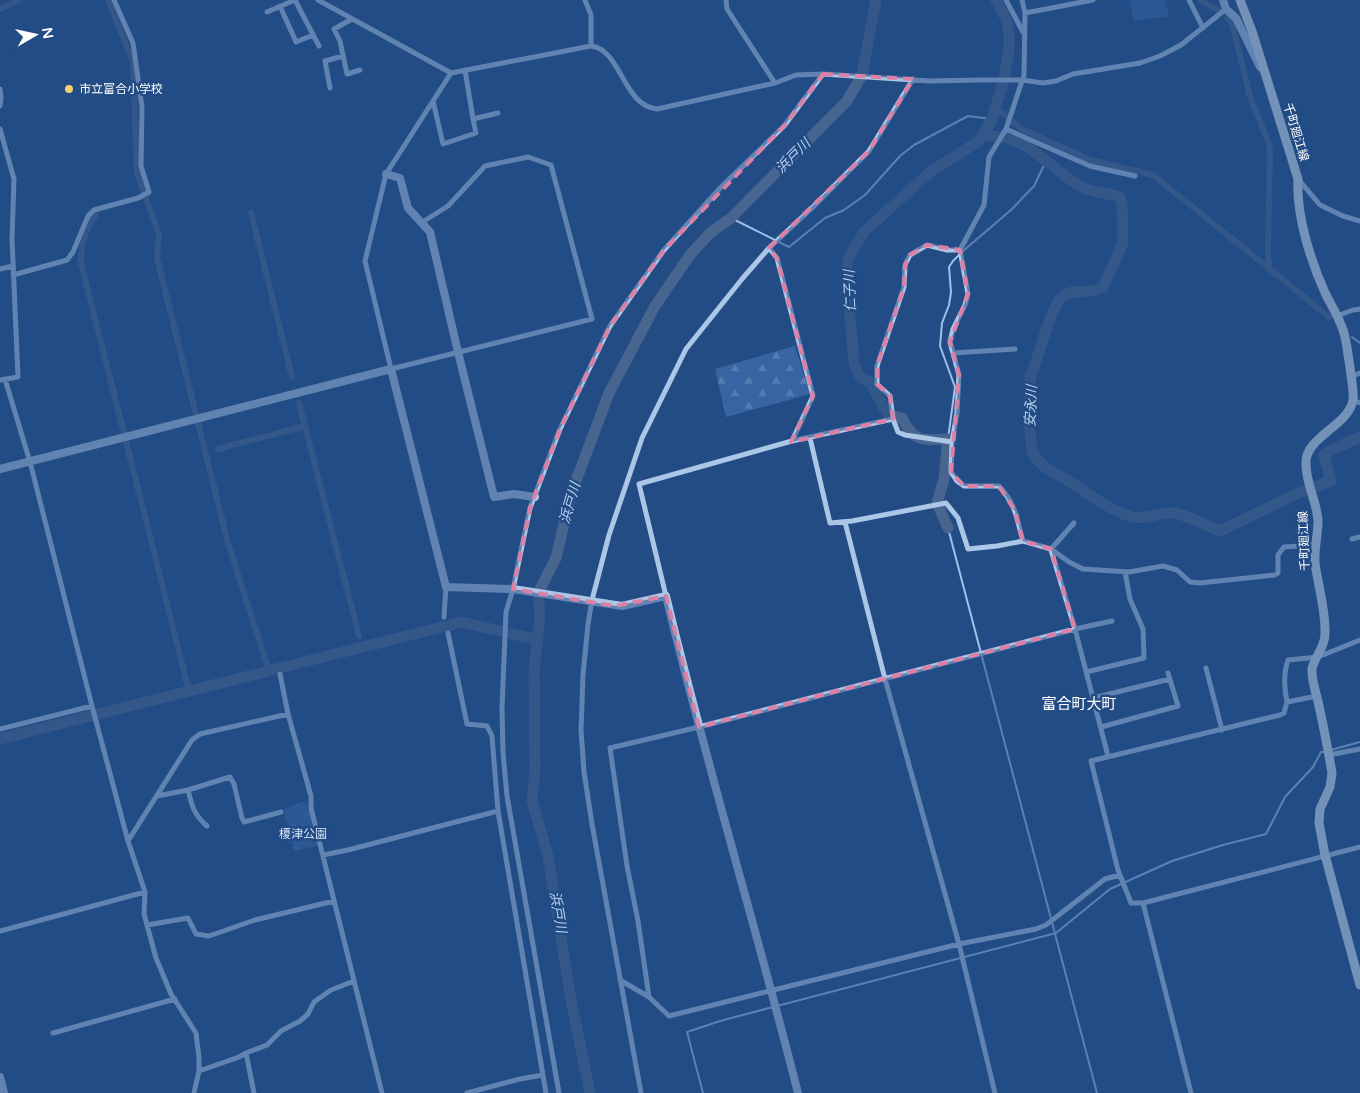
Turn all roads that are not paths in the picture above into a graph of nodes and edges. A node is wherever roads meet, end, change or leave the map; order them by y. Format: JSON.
{"nodes":[{"id":1,"x":114,"y":0,"type":"edge"},
{"id":2,"x":295,"y":0,"type":"edge"},
{"id":3,"x":318,"y":0,"type":"edge"},
{"id":4,"x":585,"y":0,"type":"edge"},
{"id":5,"x":726,"y":0,"type":"edge"},
{"id":6,"x":1006,"y":0,"type":"edge"},
{"id":7,"x":1022,"y":0,"type":"edge"},
{"id":8,"x":1093,"y":0,"type":"edge"},
{"id":9,"x":1189,"y":0,"type":"edge"},
{"id":10,"x":1222,"y":0,"type":"edge"},
{"id":11,"x":1240,"y":0,"type":"edge"},
{"id":12,"x":1064,"y":3,"type":"edge"},
{"id":13,"x":280,"y":6,"type":"junction"},
{"id":14,"x":1226,"y":9,"type":"junction"},
{"id":15,"x":267,"y":12,"type":"dead end"},
{"id":16,"x":1025,"y":13,"type":"junction"},
{"id":17,"x":352,"y":18,"type":"junction"},
{"id":18,"x":1203,"y":28,"type":"junction"},
{"id":19,"x":1024,"y":32,"type":"junction"},
{"id":20,"x":313,"y":35,"type":"junction"},
{"id":21,"x":319,"y":46,"type":"dead end"},
{"id":22,"x":590,"y":46,"type":"junction"},
{"id":23,"x":343,"y":56,"type":"junction"},
{"id":24,"x":360,"y":70,"type":"dead end"},
{"id":25,"x":465,"y":70,"type":"junction"},
{"id":26,"x":451,"y":73,"type":"junction"},
{"id":27,"x":823,"y":74,"type":"junction"},
{"id":28,"x":1265,"y":76,"type":"junction"},
{"id":29,"x":913,"y":79,"type":"junction"},
{"id":30,"x":1022,"y":80,"type":"junction"},
{"id":31,"x":775,"y":83,"type":"junction"},
{"id":32,"x":330,"y":88,"type":"dead end"},
{"id":33,"x":0,"y":90,"type":"edge"},
{"id":34,"x":433,"y":101,"type":"junction"},
{"id":35,"x":0,"y":106,"type":"edge"},
{"id":36,"x":498,"y":113,"type":"dead end"},
{"id":37,"x":473,"y":119,"type":"junction"},
{"id":38,"x":0,"y":129,"type":"edge"},
{"id":39,"x":1006,"y":129,"type":"junction"},
{"id":40,"x":2,"y":149,"type":"edge"},
{"id":41,"x":386,"y":174,"type":"junction"},
{"id":42,"x":1135,"y":176,"type":"dead end"},
{"id":43,"x":1298,"y":179,"type":"junction"},
{"id":44,"x":1360,"y":221,"type":"edge"},
{"id":45,"x":421,"y":223,"type":"junction"},
{"id":46,"x":769,"y":248,"type":"junction"},
{"id":47,"x":960,"y":250,"type":"junction"},
{"id":48,"x":13,"y":266,"type":"junction"},
{"id":49,"x":0,"y":269,"type":"edge"},
{"id":50,"x":13,"y":275,"type":"junction"},
{"id":51,"x":1360,"y":309,"type":"edge"},
{"id":52,"x":1338,"y":316,"type":"junction"},
{"id":53,"x":1015,"y":349,"type":"dead end"},
{"id":54,"x":458,"y":352,"type":"junction"},
{"id":55,"x":953,"y":353,"type":"junction"},
{"id":56,"x":391,"y":369,"type":"junction"},
{"id":57,"x":1356,"y":375,"type":"edge"},
{"id":58,"x":3,"y":380,"type":"edge"},
{"id":59,"x":1356,"y":402,"type":"edge"},
{"id":60,"x":893,"y":419,"type":"junction"},
{"id":61,"x":810,"y":438,"type":"junction"},
{"id":62,"x":792,"y":441,"type":"junction"},
{"id":63,"x":952,"y":442,"type":"junction"},
{"id":64,"x":30,"y":462,"type":"junction"},
{"id":65,"x":0,"y":469,"type":"edge"},
{"id":66,"x":535,"y":497,"type":"junction"},
{"id":67,"x":845,"y":522,"type":"junction"},
{"id":68,"x":1074,"y":523,"type":"dead end"},
{"id":69,"x":1360,"y":538,"type":"edge"},
{"id":70,"x":1352,"y":539,"type":"dead end"},
{"id":71,"x":1023,"y":541,"type":"junction"},
{"id":72,"x":1314,"y":545,"type":"junction"},
{"id":73,"x":1051,"y":549,"type":"junction"},
{"id":74,"x":1124,"y":572,"type":"junction"},
{"id":75,"x":446,"y":587,"type":"junction"},
{"id":76,"x":513,"y":589,"type":"junction"},
{"id":77,"x":666,"y":596,"type":"junction"},
{"id":78,"x":592,"y":600,"type":"junction"},
{"id":79,"x":444,"y":616,"type":"dead end"},
{"id":80,"x":1112,"y":621,"type":"dead end"},
{"id":81,"x":1074,"y":629,"type":"junction"},
{"id":82,"x":448,"y":633,"type":"dead end"},
{"id":83,"x":1360,"y":640,"type":"edge"},
{"id":84,"x":1318,"y":657,"type":"junction"},
{"id":85,"x":1206,"y":668,"type":"dead end"},
{"id":86,"x":1086,"y":672,"type":"junction"},
{"id":87,"x":1168,"y":672,"type":"dead end"},
{"id":88,"x":280,"y":674,"type":"dead end"},
{"id":89,"x":885,"y":679,"type":"junction"},
{"id":90,"x":1170,"y":679,"type":"junction"},
{"id":91,"x":1317,"y":696,"type":"junction"},
{"id":92,"x":1093,"y":698,"type":"junction"},
{"id":93,"x":1287,"y":702,"type":"junction"},
{"id":94,"x":93,"y":708,"type":"junction"},
{"id":95,"x":288,"y":714,"type":"junction"},
{"id":96,"x":699,"y":727,"type":"junction"},
{"id":97,"x":1101,"y":727,"type":"junction"},
{"id":98,"x":0,"y":730,"type":"edge"},
{"id":99,"x":1222,"y":730,"type":"junction"},
{"id":100,"x":1360,"y":750,"type":"edge"},
{"id":101,"x":1329,"y":754,"type":"junction"},
{"id":102,"x":1108,"y":756,"type":"junction"},
{"id":103,"x":188,"y":790,"type":"junction"},
{"id":104,"x":157,"y":796,"type":"junction"},
{"id":105,"x":498,"y":811,"type":"junction"},
{"id":106,"x":281,"y":812,"type":"dead end"},
{"id":107,"x":207,"y":826,"type":"dead end"},
{"id":108,"x":128,"y":841,"type":"junction"},
{"id":109,"x":1360,"y":847,"type":"edge"},
{"id":110,"x":323,"y":855,"type":"junction"},
{"id":111,"x":1325,"y":856,"type":"junction"},
{"id":112,"x":1120,"y":875,"type":"junction"},
{"id":113,"x":145,"y":892,"type":"junction"},
{"id":114,"x":334,"y":901,"type":"junction"},
{"id":115,"x":1143,"y":902,"type":"junction"},
{"id":116,"x":147,"y":925,"type":"junction"},
{"id":117,"x":0,"y":931,"type":"edge"},
{"id":118,"x":959,"y":944,"type":"junction"},
{"id":119,"x":620,"y":980,"type":"junction"},
{"id":120,"x":354,"y":981,"type":"junction"},
{"id":121,"x":1360,"y":985,"type":"edge"},
{"id":122,"x":773,"y":993,"type":"junction"},
{"id":123,"x":649,"y":997,"type":"junction"},
{"id":124,"x":175,"y":999,"type":"junction"},
{"id":125,"x":53,"y":1033,"type":"dead end"},
{"id":126,"x":246,"y":1053,"type":"junction"},
{"id":127,"x":199,"y":1071,"type":"junction"},
{"id":128,"x":543,"y":1075,"type":"junction"},
{"id":129,"x":0,"y":1077,"type":"edge"},
{"id":130,"x":4,"y":1093,"type":"edge"},
{"id":131,"x":194,"y":1093,"type":"edge"},
{"id":132,"x":254,"y":1093,"type":"edge"},
{"id":133,"x":382,"y":1093,"type":"edge"},
{"id":134,"x":467,"y":1093,"type":"edge"},
{"id":135,"x":546,"y":1093,"type":"edge"},
{"id":136,"x":559,"y":1093,"type":"edge"},
{"id":137,"x":641,"y":1093,"type":"edge"},
{"id":138,"x":798,"y":1093,"type":"edge"},
{"id":139,"x":994,"y":1093,"type":"edge"},
{"id":140,"x":1191,"y":1093,"type":"edge"}],
"edges":[{"from":1,"to":50,"type":"street"},
{"from":2,"to":13,"type":"street"},
{"from":2,"to":20,"type":"street"},
{"from":3,"to":17,"type":"street"},
{"from":4,"to":22,"type":"street"},
{"from":5,"to":31,"type":"street"},
{"from":6,"to":19,"type":"street"},
{"from":7,"to":16,"type":"street"},
{"from":8,"to":12,"type":"street"},
{"from":9,"to":18,"type":"street"},
{"from":10,"to":14,"type":"street"},
{"from":11,"to":28,"type":"main road","name":"千町廻江線"},
{"from":12,"to":16,"type":"street"},
{"from":13,"to":15,"type":"street"},
{"from":13,"to":20,"type":"street"},
{"from":14,"to":18,"type":"street"},
{"from":14,"to":28,"type":"street"},
{"from":16,"to":19,"type":"street"},
{"from":17,"to":23,"type":"street"},
{"from":17,"to":26,"type":"street"},
{"from":18,"to":30,"type":"street"},
{"from":19,"to":30,"type":"street"},
{"from":20,"to":21,"type":"street"},
{"from":22,"to":25,"type":"street"},
{"from":22,"to":31,"type":"street"},
{"from":23,"to":24,"type":"street"},
{"from":23,"to":32,"type":"street"},
{"from":25,"to":26,"type":"street"},
{"from":25,"to":37,"type":"street"},
{"from":26,"to":34,"type":"street"},
{"from":27,"to":29,"type":"street"},
{"from":27,"to":31,"type":"street"},
{"from":27,"to":66,"type":"street"},
{"from":28,"to":43,"type":"main road","name":"千町廻江線"},
{"from":29,"to":30,"type":"street"},
{"from":29,"to":46,"type":"street"},
{"from":30,"to":39,"type":"street"},
{"from":33,"to":35,"type":"street"},
{"from":34,"to":37,"type":"street"},
{"from":34,"to":41,"type":"street"},
{"from":36,"to":37,"type":"street"},
{"from":38,"to":40,"type":"street"},
{"from":39,"to":42,"type":"street"},
{"from":39,"to":47,"type":"street"},
{"from":40,"to":48,"type":"street"},
{"from":41,"to":45,"type":"street"},
{"from":41,"to":56,"type":"street"},
{"from":43,"to":44,"type":"street"},
{"from":43,"to":52,"type":"main road","name":"千町廻江線"},
{"from":45,"to":54,"type":"street"},
{"from":45,"to":54,"type":"street"},
{"from":46,"to":62,"type":"street"},
{"from":46,"to":78,"type":"street"},
{"from":47,"to":55,"type":"street"},
{"from":47,"to":60,"type":"street"},
{"from":48,"to":49,"type":"street"},
{"from":48,"to":50,"type":"street"},
{"from":50,"to":58,"type":"street"},
{"from":51,"to":52,"type":"street"},
{"from":52,"to":57,"type":"main road","name":"千町廻江線"},
{"from":53,"to":55,"type":"street"},
{"from":54,"to":56,"type":"street"},
{"from":54,"to":66,"type":"street"},
{"from":55,"to":63,"type":"street"},
{"from":56,"to":64,"type":"street"},
{"from":56,"to":75,"type":"street"},
{"from":57,"to":59,"type":"main road","name":"千町廻江線"},
{"from":58,"to":64,"type":"street"},
{"from":59,"to":72,"type":"main road","name":"千町廻江線"},
{"from":60,"to":61,"type":"street"},
{"from":60,"to":63,"type":"street"},
{"from":61,"to":62,"type":"street"},
{"from":61,"to":67,"type":"street"},
{"from":62,"to":77,"type":"street"},
{"from":63,"to":71,"type":"street"},
{"from":64,"to":65,"type":"street"},
{"from":64,"to":94,"type":"street"},
{"from":66,"to":76,"type":"street"},
{"from":67,"to":71,"type":"street"},
{"from":67,"to":89,"type":"street"},
{"from":68,"to":73,"type":"street"},
{"from":69,"to":70,"type":"street"},
{"from":71,"to":73,"type":"street"},
{"from":72,"to":74,"type":"street"},
{"from":72,"to":84,"type":"main road","name":"千町廻江線"},
{"from":73,"to":74,"type":"street"},
{"from":73,"to":81,"type":"street"},
{"from":74,"to":86,"type":"street"},
{"from":75,"to":76,"type":"street"},
{"from":75,"to":79,"type":"street"},
{"from":76,"to":78,"type":"street"},
{"from":76,"to":136,"type":"street"},
{"from":77,"to":78,"type":"street"},
{"from":77,"to":96,"type":"street"},
{"from":78,"to":119,"type":"street"},
{"from":80,"to":81,"type":"street"},
{"from":81,"to":86,"type":"street"},
{"from":81,"to":89,"type":"street"},
{"from":82,"to":105,"type":"street"},
{"from":83,"to":84,"type":"street"},
{"from":84,"to":91,"type":"main road","name":"千町廻江線"},
{"from":84,"to":93,"type":"street"},
{"from":85,"to":99,"type":"street"},
{"from":86,"to":92,"type":"street"},
{"from":87,"to":90,"type":"street"},
{"from":88,"to":95,"type":"street"},
{"from":89,"to":96,"type":"street"},
{"from":89,"to":118,"type":"street"},
{"from":90,"to":92,"type":"street"},
{"from":90,"to":97,"type":"street"},
{"from":91,"to":93,"type":"street"},
{"from":91,"to":101,"type":"main road","name":"千町廻江線"},
{"from":92,"to":97,"type":"street"},
{"from":93,"to":99,"type":"street"},
{"from":94,"to":98,"type":"street"},
{"from":94,"to":108,"type":"street"},
{"from":95,"to":104,"type":"street"},
{"from":95,"to":110,"type":"street"},
{"from":96,"to":122,"type":"street"},
{"from":96,"to":123,"type":"street"},
{"from":97,"to":102,"type":"street"},
{"from":99,"to":102,"type":"street"},
{"from":100,"to":101,"type":"street"},
{"from":101,"to":111,"type":"main road","name":"千町廻江線"},
{"from":102,"to":112,"type":"street"},
{"from":103,"to":104,"type":"street"},
{"from":103,"to":106,"type":"street"},
{"from":103,"to":107,"type":"street"},
{"from":104,"to":108,"type":"street"},
{"from":105,"to":110,"type":"street"},
{"from":105,"to":128,"type":"street"},
{"from":108,"to":113,"type":"street"},
{"from":109,"to":111,"type":"street"},
{"from":110,"to":114,"type":"street"},
{"from":111,"to":115,"type":"street"},
{"from":111,"to":121,"type":"main road","name":"千町廻江線"},
{"from":112,"to":115,"type":"street"},
{"from":112,"to":118,"type":"street"},
{"from":113,"to":116,"type":"street"},
{"from":113,"to":117,"type":"street"},
{"from":114,"to":116,"type":"street"},
{"from":114,"to":120,"type":"street"},
{"from":115,"to":140,"type":"street"},
{"from":116,"to":124,"type":"street"},
{"from":118,"to":122,"type":"street"},
{"from":118,"to":139,"type":"street"},
{"from":119,"to":123,"type":"street"},
{"from":119,"to":137,"type":"street"},
{"from":120,"to":126,"type":"street"},
{"from":120,"to":133,"type":"street"},
{"from":122,"to":123,"type":"street"},
{"from":122,"to":138,"type":"street"},
{"from":124,"to":125,"type":"street"},
{"from":124,"to":127,"type":"street"},
{"from":126,"to":127,"type":"street"},
{"from":126,"to":132,"type":"street"},
{"from":127,"to":131,"type":"street"},
{"from":128,"to":134,"type":"street"},
{"from":128,"to":135,"type":"street"},
{"from":129,"to":130,"type":"street"}]}
